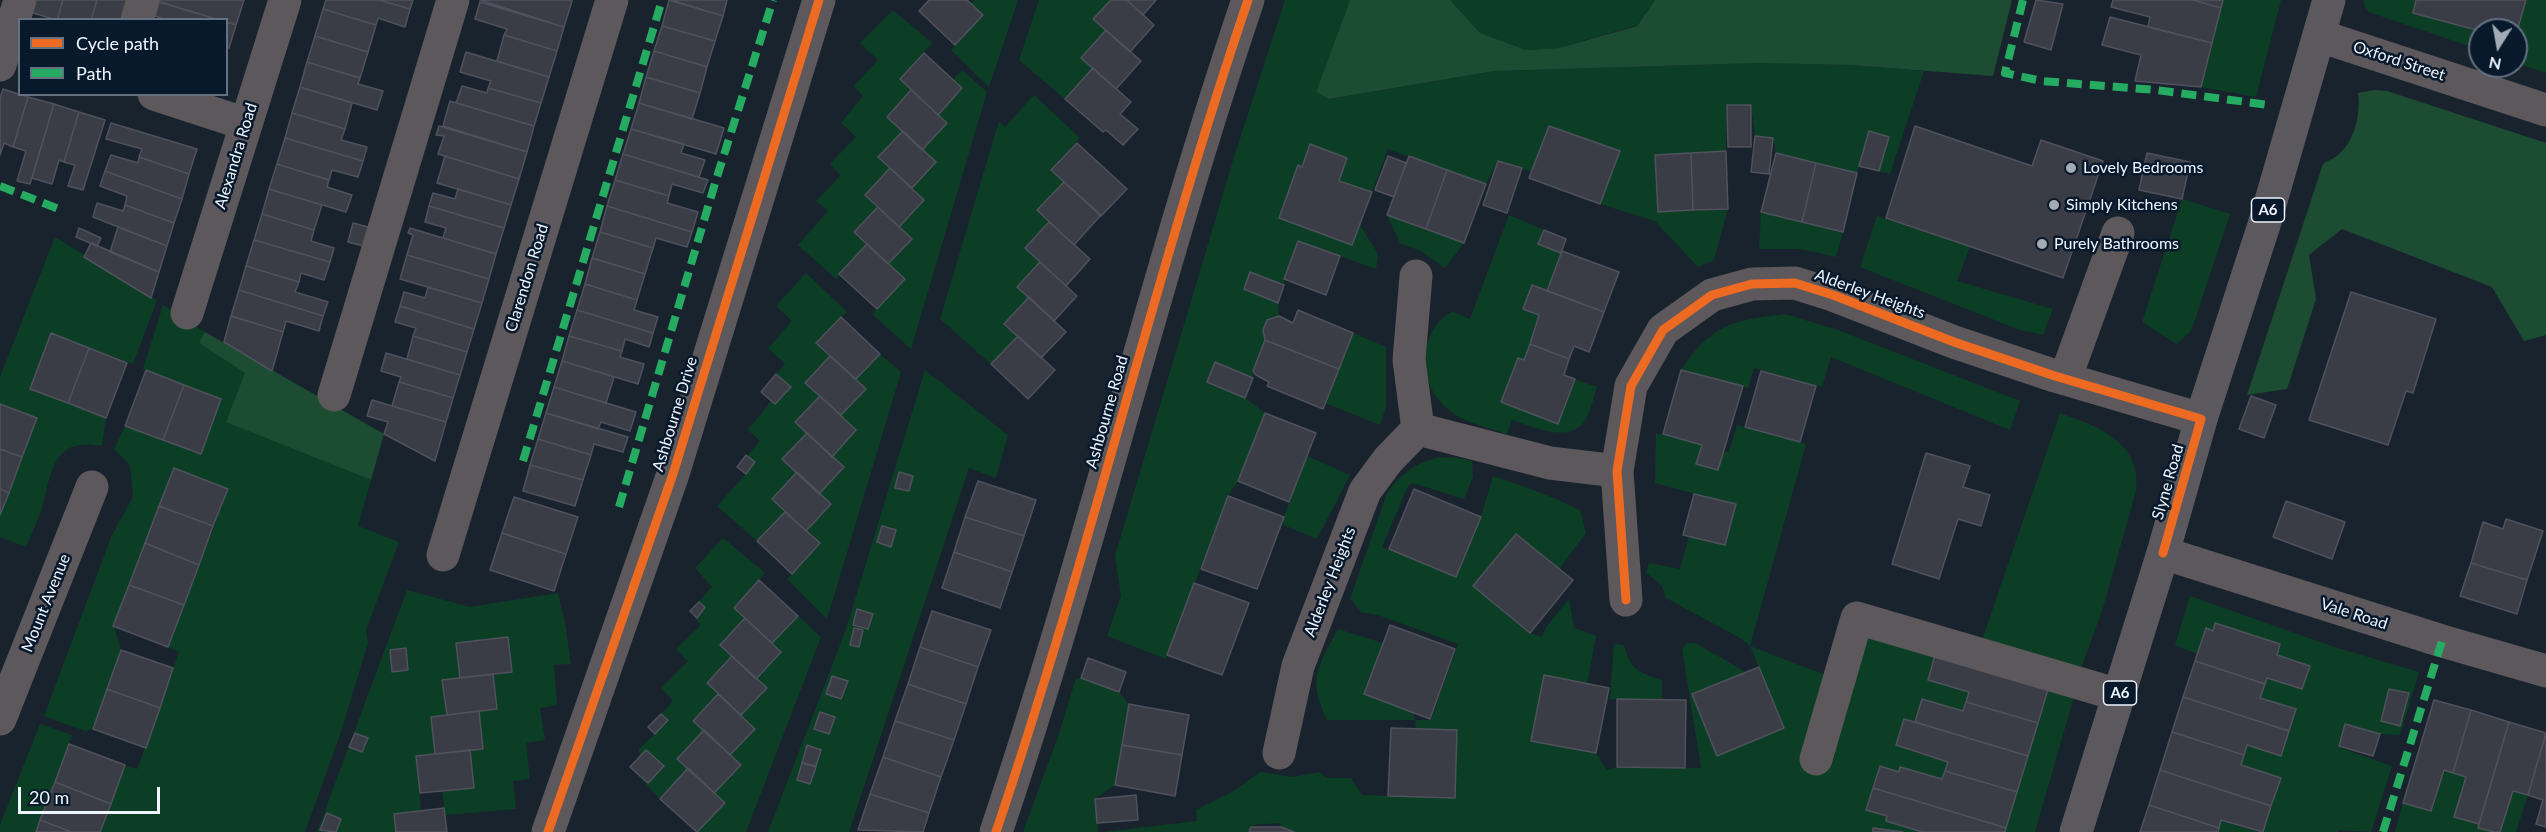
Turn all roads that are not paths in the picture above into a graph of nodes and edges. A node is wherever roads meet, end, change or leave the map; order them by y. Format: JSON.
{"nodes":[{"id":1,"x":20,"y":0,"type":"edge"},
{"id":2,"x":143,"y":0,"type":"edge"},
{"id":3,"x":285,"y":0,"type":"edge"},
{"id":4,"x":453,"y":0,"type":"edge"},
{"id":5,"x":612,"y":0,"type":"edge"},
{"id":6,"x":819,"y":0,"type":"edge"},
{"id":7,"x":1248,"y":0,"type":"edge"},
{"id":8,"x":2329,"y":0,"type":"edge"},
{"id":9,"x":138,"y":18,"type":"edge"},
{"id":10,"x":2320,"y":36,"type":"junction"},
{"id":11,"x":8,"y":54,"type":"edge"},
{"id":12,"x":160,"y":96,"type":"edge"},
{"id":13,"x":2546,"y":110,"type":"edge"},
{"id":14,"x":246,"y":124,"type":"junction"},
{"id":15,"x":2118,"y":233,"type":"dead end"},
{"id":16,"x":1416,"y":276,"type":"dead end"},
{"id":17,"x":187,"y":313,"type":"dead end"},
{"id":18,"x":2066,"y":379,"type":"junction"},
{"id":19,"x":334,"y":395,"type":"dead end"},
{"id":20,"x":2201,"y":419,"type":"junction"},
{"id":21,"x":1418,"y":429,"type":"junction"},
{"id":22,"x":1617,"y":471,"type":"junction"},
{"id":23,"x":92,"y":487,"type":"dead end"},
{"id":24,"x":2163,"y":553,"type":"junction"},
{"id":25,"x":443,"y":555,"type":"dead end"},
{"id":26,"x":1626,"y":600,"type":"dead end"},
{"id":27,"x":2546,"y":671,"type":"edge"},
{"id":28,"x":2119,"y":695,"type":"junction"},
{"id":29,"x":0,"y":719,"type":"edge"},
{"id":30,"x":1279,"y":753,"type":"dead end"},
{"id":31,"x":1816,"y":759,"type":"dead end"},
{"id":32,"x":548,"y":832,"type":"edge"},
{"id":33,"x":996,"y":832,"type":"edge"},
{"id":34,"x":2076,"y":832,"type":"edge"}],
"edges":[{"from":1,"to":11,"type":"street"},
{"from":2,"to":9,"type":"street"},
{"from":3,"to":14,"type":"street","name":"Alexandra Road"},
{"from":4,"to":19,"type":"street"},
{"from":5,"to":25,"type":"street","name":"Clarendon Road"},
{"from":6,"to":32,"type":"street","name":"Ashbourne Drive"},
{"from":7,"to":33,"type":"street","name":"Ashbourne Road"},
{"from":8,"to":10,"type":"main road","name":"Slyne Road","number":"A6"},
{"from":10,"to":13,"type":"street","name":"Oxford Street"},
{"from":10,"to":20,"type":"main road","name":"Slyne Road","number":"A6"},
{"from":12,"to":14,"type":"street"},
{"from":14,"to":17,"type":"street","name":"Alexandra Road"},
{"from":15,"to":18,"type":"street"},
{"from":16,"to":21,"type":"street"},
{"from":18,"to":20,"type":"street","name":"Alderley Heights"},
{"from":18,"to":22,"type":"street","name":"Alderley Heights"},
{"from":20,"to":24,"type":"main road","name":"Slyne Road","number":"A6"},
{"from":21,"to":22,"type":"street"},
{"from":21,"to":30,"type":"street","name":"Alderley Heights"},
{"from":22,"to":26,"type":"street","name":"Alderley Heights"},
{"from":23,"to":29,"type":"street","name":"Mount Avenue"},
{"from":24,"to":27,"type":"street","name":"Vale Road"},
{"from":24,"to":28,"type":"main road","name":"Slyne Road","number":"A6"},
{"from":28,"to":31,"type":"street"},
{"from":28,"to":34,"type":"main road","name":"Slyne Road","number":"A6"}]}
